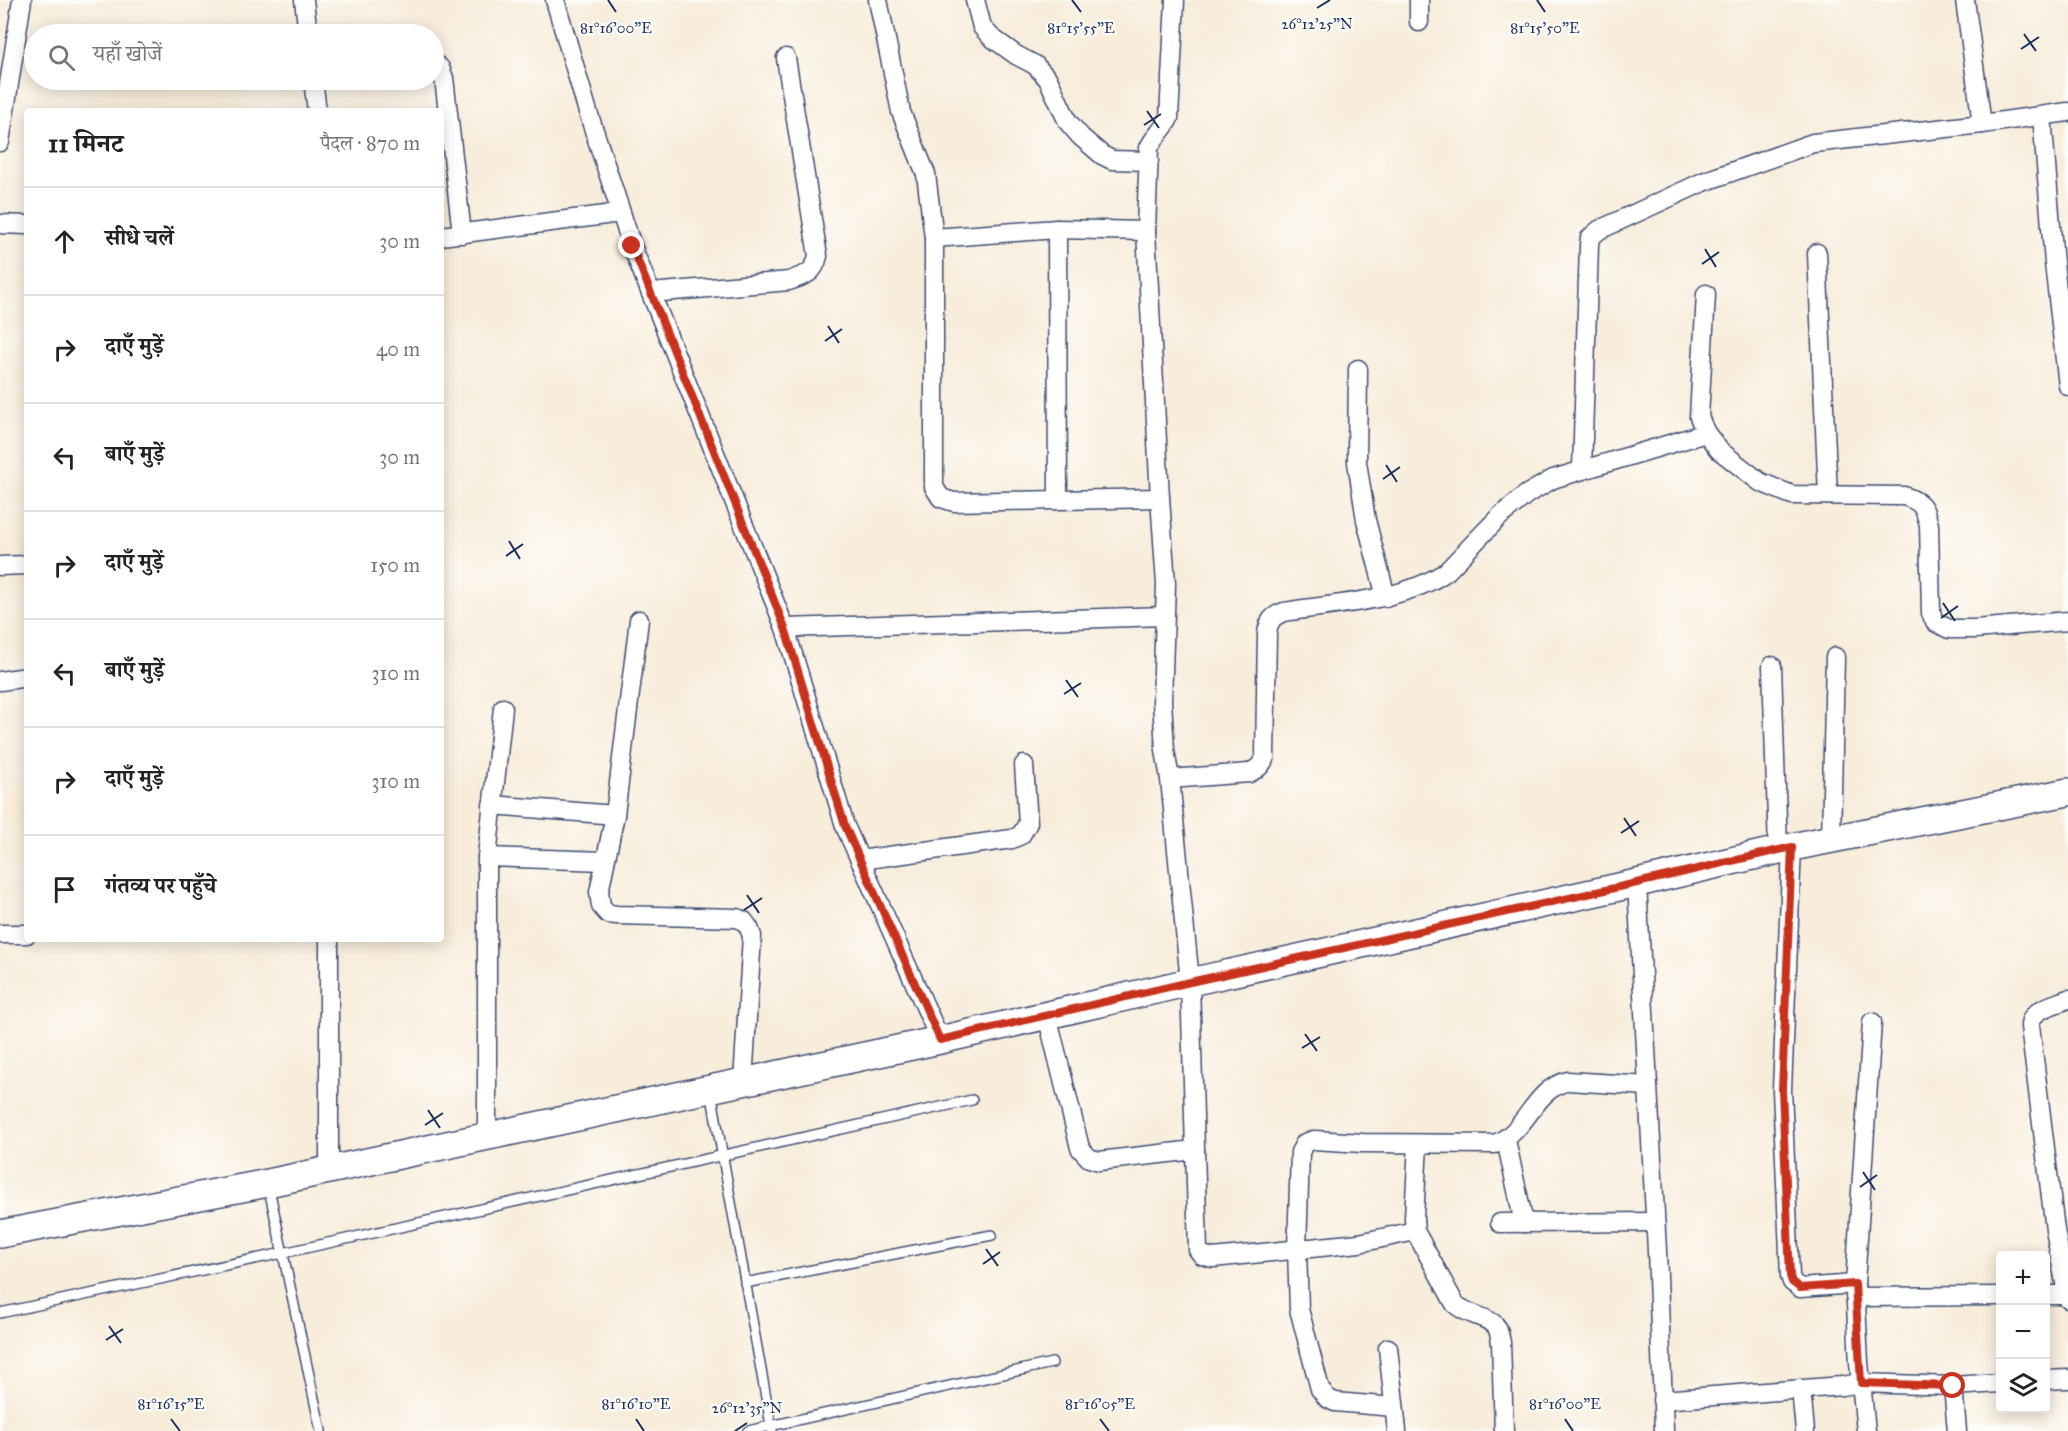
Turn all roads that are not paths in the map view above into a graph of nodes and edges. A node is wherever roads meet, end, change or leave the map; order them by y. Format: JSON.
{"nodes":[{"id":1,"x":22,"y":0,"type":"edge"},
{"id":2,"x":304,"y":0,"type":"edge"},
{"id":3,"x":555,"y":0,"type":"edge"},
{"id":4,"x":878,"y":0,"type":"edge"},
{"id":5,"x":975,"y":0,"type":"edge"},
{"id":6,"x":1175,"y":0,"type":"edge"},
{"id":7,"x":1419,"y":0,"type":"edge"},
{"id":8,"x":1965,"y":0,"type":"edge"},
{"id":9,"x":1419,"y":22,"type":"dead end"},
{"id":10,"x":307,"y":24,"type":"edge"},
{"id":11,"x":786,"y":58,"type":"dead end"},
{"id":12,"x":444,"y":78,"type":"edge"},
{"id":13,"x":314,"y":90,"type":"edge"},
{"id":14,"x":317,"y":108,"type":"edge"},
{"id":15,"x":2068,"y":112,"type":"edge"},
{"id":16,"x":2042,"y":116,"type":"junction"},
{"id":17,"x":1982,"y":124,"type":"junction"},
{"id":18,"x":0,"y":142,"type":"edge"},
{"id":19,"x":1149,"y":161,"type":"junction"},
{"id":20,"x":621,"y":213,"type":"junction"},
{"id":21,"x":0,"y":224,"type":"edge"},
{"id":22,"x":24,"y":225,"type":"edge"},
{"id":23,"x":1057,"y":229,"type":"junction"},
{"id":24,"x":1146,"y":231,"type":"junction"},
{"id":25,"x":462,"y":234,"type":"junction"},
{"id":26,"x":444,"y":236,"type":"edge"},
{"id":27,"x":934,"y":237,"type":"junction"},
{"id":28,"x":1818,"y":253,"type":"dead end"},
{"id":29,"x":651,"y":293,"type":"junction"},
{"id":30,"x":1706,"y":294,"type":"dead end"},
{"id":31,"x":1358,"y":369,"type":"dead end"},
{"id":32,"x":2068,"y":386,"type":"edge"},
{"id":33,"x":1706,"y":433,"type":"junction"},
{"id":34,"x":1582,"y":470,"type":"junction"},
{"id":35,"x":1828,"y":495,"type":"junction"},
{"id":36,"x":1160,"y":498,"type":"junction"},
{"id":37,"x":1058,"y":500,"type":"junction"},
{"id":38,"x":24,"y":565,"type":"edge"},
{"id":39,"x":0,"y":566,"type":"edge"},
{"id":40,"x":1386,"y":597,"type":"junction"},
{"id":41,"x":1164,"y":616,"type":"junction"},
{"id":42,"x":639,"y":620,"type":"dead end"},
{"id":43,"x":2068,"y":621,"type":"edge"},
{"id":44,"x":785,"y":628,"type":"junction"},
{"id":45,"x":1835,"y":657,"type":"dead end"},
{"id":46,"x":1772,"y":666,"type":"dead end"},
{"id":47,"x":24,"y":677,"type":"edge"},
{"id":48,"x":0,"y":681,"type":"edge"},
{"id":49,"x":503,"y":708,"type":"dead end"},
{"id":50,"x":1024,"y":765,"type":"dead end"},
{"id":51,"x":1170,"y":779,"type":"junction"},
{"id":52,"x":2068,"y":792,"type":"edge"},
{"id":53,"x":492,"y":805,"type":"junction"},
{"id":54,"x":615,"y":815,"type":"junction"},
{"id":55,"x":1831,"y":839,"type":"junction"},
{"id":56,"x":1785,"y":848,"type":"junction"},
{"id":57,"x":487,"y":857,"type":"junction"},
{"id":58,"x":860,"y":860,"type":"junction"},
{"id":59,"x":605,"y":861,"type":"junction"},
{"id":60,"x":1637,"y":883,"type":"junction"},
{"id":61,"x":0,"y":934,"type":"edge"},
{"id":62,"x":24,"y":934,"type":"edge"},
{"id":63,"x":329,"y":942,"type":"edge"},
{"id":64,"x":1190,"y":982,"type":"junction"},
{"id":65,"x":2068,"y":999,"type":"edge"},
{"id":66,"x":1047,"y":1015,"type":"junction"},
{"id":67,"x":1872,"y":1022,"type":"dead end"},
{"id":68,"x":940,"y":1040,"type":"junction"},
{"id":69,"x":743,"y":1082,"type":"junction"},
{"id":70,"x":1648,"y":1086,"type":"junction"},
{"id":71,"x":711,"y":1089,"type":"junction"},
{"id":72,"x":972,"y":1100,"type":"dead end"},
{"id":73,"x":487,"y":1137,"type":"junction"},
{"id":74,"x":1506,"y":1140,"type":"junction"},
{"id":75,"x":1418,"y":1144,"type":"junction"},
{"id":76,"x":1195,"y":1150,"type":"junction"},
{"id":77,"x":723,"y":1156,"type":"junction"},
{"id":78,"x":329,"y":1170,"type":"junction"},
{"id":79,"x":268,"y":1183,"type":"junction"},
{"id":80,"x":1655,"y":1222,"type":"junction"},
{"id":81,"x":1500,"y":1223,"type":"dead end"},
{"id":82,"x":1524,"y":1223,"type":"junction"},
{"id":83,"x":1415,"y":1231,"type":"junction"},
{"id":84,"x":0,"y":1234,"type":"edge"},
{"id":85,"x":992,"y":1235,"type":"dead end"},
{"id":86,"x":1297,"y":1250,"type":"junction"},
{"id":87,"x":283,"y":1253,"type":"junction"},
{"id":88,"x":745,"y":1283,"type":"junction"},
{"id":89,"x":1855,"y":1290,"type":"junction"},
{"id":90,"x":2050,"y":1295,"type":"edge"},
{"id":91,"x":1996,"y":1296,"type":"edge"},
{"id":92,"x":2068,"y":1296,"type":"edge"},
{"id":93,"x":0,"y":1313,"type":"edge"},
{"id":94,"x":1388,"y":1348,"type":"dead end"},
{"id":95,"x":1052,"y":1363,"type":"dead end"},
{"id":96,"x":2068,"y":1378,"type":"edge"},
{"id":97,"x":2050,"y":1380,"type":"edge"},
{"id":98,"x":1861,"y":1383,"type":"junction"},
{"id":99,"x":1996,"y":1383,"type":"edge"},
{"id":100,"x":1953,"y":1386,"type":"junction"},
{"id":101,"x":1801,"y":1389,"type":"junction"},
{"id":102,"x":1662,"y":1400,"type":"junction"},
{"id":103,"x":1394,"y":1407,"type":"junction"},
{"id":104,"x":771,"y":1429,"type":"edge"},
{"id":105,"x":321,"y":1431,"type":"edge"},
{"id":106,"x":748,"y":1431,"type":"edge"},
{"id":107,"x":1397,"y":1431,"type":"edge"},
{"id":108,"x":1504,"y":1431,"type":"edge"},
{"id":109,"x":1664,"y":1431,"type":"edge"},
{"id":110,"x":1805,"y":1431,"type":"edge"},
{"id":111,"x":1866,"y":1431,"type":"edge"},
{"id":112,"x":1957,"y":1431,"type":"edge"}],
"edges":[{"from":1,"to":18,"type":"street"},
{"from":2,"to":10,"type":"street"},
{"from":3,"to":20,"type":"street"},
{"from":4,"to":27,"type":"street"},
{"from":5,"to":19,"type":"street"},
{"from":6,"to":19,"type":"street"},
{"from":7,"to":9,"type":"street"},
{"from":8,"to":17,"type":"street"},
{"from":11,"to":29,"type":"street"},
{"from":12,"to":25,"type":"street"},
{"from":13,"to":14,"type":"street"},
{"from":15,"to":16,"type":"street"},
{"from":16,"to":17,"type":"street"},
{"from":16,"to":32,"type":"street"},
{"from":17,"to":34,"type":"street"},
{"from":19,"to":24,"type":"street"},
{"from":20,"to":25,"type":"street"},
{"from":20,"to":29,"type":"street"},
{"from":21,"to":22,"type":"street"},
{"from":23,"to":24,"type":"street"},
{"from":23,"to":27,"type":"street"},
{"from":23,"to":37,"type":"street"},
{"from":24,"to":36,"type":"street"},
{"from":25,"to":26,"type":"street"},
{"from":27,"to":37,"type":"street"},
{"from":28,"to":35,"type":"street"},
{"from":29,"to":44,"type":"street"},
{"from":30,"to":33,"type":"street"},
{"from":31,"to":40,"type":"street"},
{"from":33,"to":34,"type":"street"},
{"from":33,"to":35,"type":"street"},
{"from":34,"to":40,"type":"street"},
{"from":35,"to":43,"type":"street"},
{"from":36,"to":37,"type":"street"},
{"from":36,"to":41,"type":"street"},
{"from":38,"to":39,"type":"street"},
{"from":40,"to":51,"type":"street"},
{"from":41,"to":44,"type":"street"},
{"from":41,"to":51,"type":"street"},
{"from":42,"to":54,"type":"street"},
{"from":44,"to":58,"type":"street"},
{"from":45,"to":55,"type":"street"},
{"from":46,"to":56,"type":"street"},
{"from":47,"to":48,"type":"street"},
{"from":49,"to":53,"type":"street"},
{"from":50,"to":58,"type":"street"},
{"from":51,"to":64,"type":"street"},
{"from":52,"to":55,"type":"main road"},
{"from":53,"to":54,"type":"street"},
{"from":53,"to":57,"type":"street"},
{"from":54,"to":59,"type":"street"},
{"from":55,"to":56,"type":"main road"},
{"from":56,"to":60,"type":"main road"},
{"from":56,"to":89,"type":"street"},
{"from":57,"to":59,"type":"street"},
{"from":57,"to":73,"type":"street"},
{"from":58,"to":68,"type":"street"},
{"from":59,"to":69,"type":"street"},
{"from":60,"to":64,"type":"main road"},
{"from":60,"to":70,"type":"street"},
{"from":61,"to":62,"type":"street"},
{"from":63,"to":78,"type":"street"},
{"from":64,"to":66,"type":"main road"},
{"from":64,"to":76,"type":"street"},
{"from":65,"to":92,"type":"street"},
{"from":66,"to":68,"type":"main road"},
{"from":66,"to":76,"type":"street"},
{"from":67,"to":89,"type":"street"},
{"from":68,"to":69,"type":"main road"},
{"from":69,"to":71,"type":"main road"},
{"from":70,"to":74,"type":"street"},
{"from":70,"to":80,"type":"street"},
{"from":71,"to":73,"type":"main road"},
{"from":71,"to":77,"type":"lane"},
{"from":72,"to":77,"type":"lane"},
{"from":73,"to":78,"type":"main road"},
{"from":74,"to":75,"type":"street"},
{"from":74,"to":82,"type":"street"},
{"from":75,"to":83,"type":"street"},
{"from":75,"to":86,"type":"street"},
{"from":76,"to":86,"type":"street"},
{"from":77,"to":87,"type":"lane"},
{"from":77,"to":88,"type":"lane"},
{"from":78,"to":79,"type":"main road"},
{"from":79,"to":84,"type":"main road"},
{"from":79,"to":87,"type":"lane"},
{"from":80,"to":82,"type":"street"},
{"from":80,"to":102,"type":"street"},
{"from":81,"to":82,"type":"street"},
{"from":83,"to":86,"type":"street"},
{"from":83,"to":108,"type":"street"},
{"from":85,"to":88,"type":"lane"},
{"from":86,"to":103,"type":"street"},
{"from":87,"to":93,"type":"lane"},
{"from":87,"to":105,"type":"lane"},
{"from":88,"to":104,"type":"lane"},
{"from":89,"to":91,"type":"street"},
{"from":89,"to":98,"type":"street"},
{"from":90,"to":92,"type":"street"},
{"from":94,"to":103,"type":"street"},
{"from":95,"to":104,"type":"lane"},
{"from":96,"to":97,"type":"street"},
{"from":98,"to":100,"type":"street"},
{"from":98,"to":101,"type":"street"},
{"from":98,"to":111,"type":"street"},
{"from":99,"to":100,"type":"street"},
{"from":100,"to":112,"type":"street"},
{"from":101,"to":102,"type":"street"},
{"from":101,"to":110,"type":"street"},
{"from":102,"to":109,"type":"street"},
{"from":103,"to":107,"type":"street"},
{"from":104,"to":106,"type":"lane"}]}
